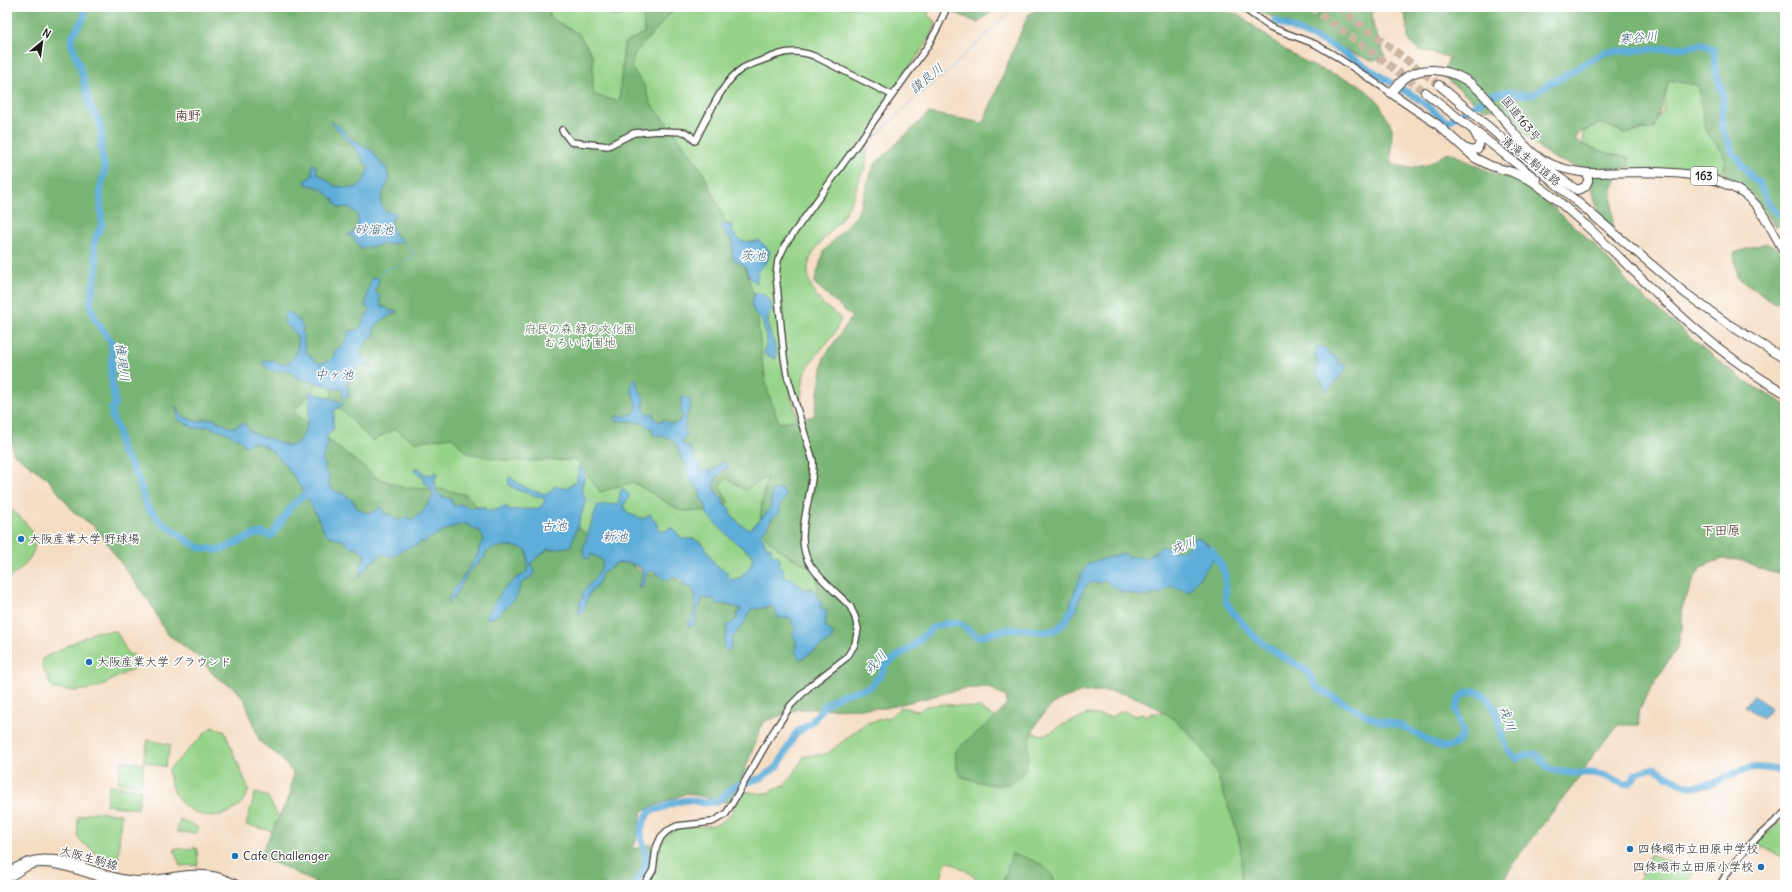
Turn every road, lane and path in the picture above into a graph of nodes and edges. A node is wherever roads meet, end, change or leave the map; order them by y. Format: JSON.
{"nodes":[{"id":1,"x":947,"y":7,"type":"edge"},
{"id":2,"x":1242,"y":7,"type":"edge"},
{"id":3,"x":1439,"y":85,"type":"tunnel mouth"},
{"id":4,"x":1425,"y":92,"type":"tunnel mouth"},
{"id":5,"x":1391,"y":93,"type":"junction"},
{"id":6,"x":892,"y":96,"type":"junction"},
{"id":7,"x":1458,"y":117,"type":"junction"},
{"id":8,"x":562,"y":130,"type":"dead end"},
{"id":9,"x":1493,"y":130,"type":"junction"},
{"id":10,"x":1456,"y":141,"type":"junction"},
{"id":11,"x":1588,"y":173,"type":"junction"},
{"id":12,"x":1591,"y":230,"type":"junction"},
{"id":13,"x":1785,"y":253,"type":"edge"},
{"id":14,"x":1785,"y":359,"type":"edge"},
{"id":15,"x":1785,"y":393,"type":"edge"},
{"id":16,"x":1785,"y":813,"type":"edge"},
{"id":17,"x":7,"y":872,"type":"edge"},
{"id":18,"x":7,"y":879,"type":"edge"},
{"id":19,"x":128,"y":885,"type":"edge"},
{"id":20,"x":163,"y":885,"type":"edge"},
{"id":21,"x":224,"y":885,"type":"edge"},
{"id":22,"x":238,"y":885,"type":"edge"},
{"id":23,"x":644,"y":885,"type":"edge"},
{"id":24,"x":1720,"y":885,"type":"edge"}],
"edges":[{"from":1,"to":6,"type":"street"},
{"from":2,"to":5,"type":"street"},
{"from":3,"to":9,"type":"highway","name":"清滝生駒道路"},
{"from":4,"to":7,"type":"highway","name":"清滝生駒道路"},
{"from":5,"to":10,"type":"highway"},
{"from":5,"to":11,"type":"highway","name":"国道163号","number":"163"},
{"from":6,"to":8,"type":"street"},
{"from":6,"to":23,"type":"street"},
{"from":7,"to":10,"type":"highway"},
{"from":7,"to":12,"type":"highway","name":"清滝生駒道路"},
{"from":9,"to":11,"type":"highway"},
{"from":9,"to":14,"type":"highway","name":"清滝生駒道路"},
{"from":10,"to":12,"type":"highway"},
{"from":11,"to":13,"type":"highway","name":"国道163号","number":"163"},
{"from":12,"to":15,"type":"highway","name":"清滝生駒道路"},
{"from":16,"to":24,"type":"street"},
{"from":17,"to":22,"type":"main road","name":"大阪生駒線"},
{"from":18,"to":19,"type":"main road","name":"大阪生駒線"},
{"from":20,"to":21,"type":"main road"}]}
